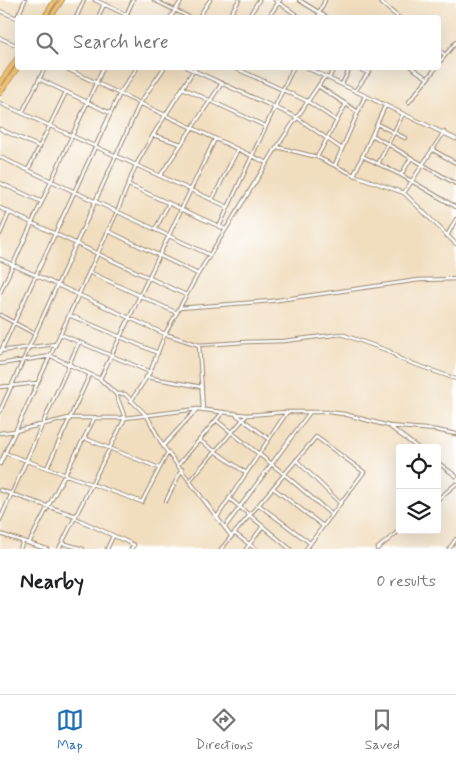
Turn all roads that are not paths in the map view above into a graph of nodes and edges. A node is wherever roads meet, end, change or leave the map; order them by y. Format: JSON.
{"nodes":[{"id":1,"x":25,"y":0,"type":"edge"},
{"id":2,"x":55,"y":0,"type":"edge"},
{"id":3,"x":62,"y":0,"type":"edge"},
{"id":4,"x":84,"y":0,"type":"edge"},
{"id":5,"x":95,"y":0,"type":"edge"},
{"id":6,"x":133,"y":0,"type":"edge"},
{"id":7,"x":154,"y":0,"type":"edge"},
{"id":8,"x":182,"y":0,"type":"edge"},
{"id":9,"x":210,"y":0,"type":"edge"},
{"id":10,"x":240,"y":0,"type":"edge"},
{"id":11,"x":260,"y":0,"type":"edge"},
{"id":12,"x":275,"y":0,"type":"edge"},
{"id":13,"x":299,"y":0,"type":"edge"},
{"id":14,"x":325,"y":0,"type":"edge"},
{"id":15,"x":378,"y":0,"type":"edge"},
{"id":16,"x":279,"y":1,"type":"edge"},
{"id":17,"x":104,"y":4,"type":"junction"},
{"id":18,"x":175,"y":10,"type":"junction"},
{"id":19,"x":0,"y":11,"type":"edge"},
{"id":20,"x":319,"y":13,"type":"junction"},
{"id":21,"x":18,"y":15,"type":"edge"},
{"id":22,"x":46,"y":15,"type":"edge"},
{"id":23,"x":52,"y":15,"type":"edge"},
{"id":24,"x":77,"y":15,"type":"edge"},
{"id":25,"x":99,"y":15,"type":"edge"},
{"id":26,"x":124,"y":15,"type":"edge"},
{"id":27,"x":126,"y":15,"type":"edge"},
{"id":28,"x":172,"y":15,"type":"edge"},
{"id":29,"x":185,"y":15,"type":"edge"},
{"id":30,"x":200,"y":15,"type":"edge"},
{"id":31,"x":230,"y":15,"type":"edge"},
{"id":32,"x":250,"y":15,"type":"edge"},
{"id":33,"x":270,"y":15,"type":"edge"},
{"id":34,"x":296,"y":15,"type":"edge"},
{"id":35,"x":323,"y":15,"type":"edge"},
{"id":36,"x":396,"y":15,"type":"edge"},
{"id":37,"x":15,"y":17,"type":"edge"},
{"id":38,"x":0,"y":38,"type":"edge"},
{"id":39,"x":456,"y":42,"type":"edge"},
{"id":40,"x":15,"y":45,"type":"edge"},
{"id":41,"x":441,"y":51,"type":"edge"},
{"id":42,"x":446,"y":55,"type":"junction"},
{"id":43,"x":441,"y":61,"type":"edge"},
{"id":44,"x":15,"y":62,"type":"edge"},
{"id":45,"x":16,"y":70,"type":"edge"},
{"id":46,"x":44,"y":70,"type":"edge"},
{"id":47,"x":69,"y":70,"type":"edge"},
{"id":48,"x":101,"y":70,"type":"edge"},
{"id":49,"x":136,"y":70,"type":"edge"},
{"id":50,"x":163,"y":70,"type":"edge"},
{"id":51,"x":193,"y":70,"type":"edge"},
{"id":52,"x":196,"y":70,"type":"edge"},
{"id":53,"x":238,"y":70,"type":"edge"},
{"id":54,"x":292,"y":70,"type":"edge"},
{"id":55,"x":312,"y":70,"type":"edge"},
{"id":56,"x":333,"y":70,"type":"edge"},
{"id":57,"x":349,"y":70,"type":"edge"},
{"id":58,"x":361,"y":70,"type":"edge"},
{"id":59,"x":370,"y":70,"type":"edge"},
{"id":60,"x":415,"y":70,"type":"edge"},
{"id":61,"x":434,"y":70,"type":"edge"},
{"id":62,"x":368,"y":73,"type":"junction"},
{"id":63,"x":325,"y":76,"type":"junction"},
{"id":64,"x":329,"y":78,"type":"junction"},
{"id":65,"x":427,"y":78,"type":"junction"},
{"id":66,"x":39,"y":80,"type":"junction"},
{"id":67,"x":96,"y":82,"type":"junction"},
{"id":68,"x":0,"y":83,"type":"edge"},
{"id":69,"x":222,"y":83,"type":"junction"},
{"id":70,"x":342,"y":84,"type":"junction"},
{"id":71,"x":318,"y":86,"type":"junction"},
{"id":72,"x":183,"y":88,"type":"junction"},
{"id":73,"x":282,"y":90,"type":"junction"},
{"id":74,"x":355,"y":91,"type":"junction"},
{"id":75,"x":66,"y":92,"type":"junction"},
{"id":76,"x":0,"y":93,"type":"edge"},
{"id":77,"x":120,"y":93,"type":"junction"},
{"id":78,"x":366,"y":96,"type":"junction"},
{"id":79,"x":210,"y":100,"type":"junction"},
{"id":80,"x":307,"y":101,"type":"junction"},
{"id":81,"x":87,"y":102,"type":"junction"},
{"id":82,"x":409,"y":102,"type":"dead end"},
{"id":83,"x":0,"y":103,"type":"edge"},
{"id":84,"x":140,"y":103,"type":"junction"},
{"id":85,"x":346,"y":104,"type":"junction"},
{"id":86,"x":385,"y":106,"type":"junction"},
{"id":87,"x":274,"y":107,"type":"junction"},
{"id":88,"x":358,"y":112,"type":"junction"},
{"id":89,"x":110,"y":113,"type":"junction"},
{"id":90,"x":22,"y":114,"type":"junction"},
{"id":91,"x":402,"y":114,"type":"junction"},
{"id":92,"x":165,"y":115,"type":"junction"},
{"id":93,"x":296,"y":117,"type":"junction"},
{"id":94,"x":337,"y":121,"type":"junction"},
{"id":95,"x":377,"y":124,"type":"junction"},
{"id":96,"x":50,"y":126,"type":"junction"},
{"id":97,"x":265,"y":126,"type":"junction"},
{"id":98,"x":192,"y":128,"type":"junction"},
{"id":99,"x":0,"y":129,"type":"edge"},
{"id":100,"x":444,"y":132,"type":"junction"},
{"id":101,"x":394,"y":133,"type":"junction"},
{"id":102,"x":153,"y":135,"type":"junction"},
{"id":103,"x":372,"y":135,"type":"junction"},
{"id":104,"x":72,"y":136,"type":"junction"},
{"id":105,"x":215,"y":138,"type":"junction"},
{"id":106,"x":405,"y":138,"type":"dead end"},
{"id":107,"x":456,"y":138,"type":"edge"},
{"id":108,"x":327,"y":139,"type":"junction"},
{"id":109,"x":181,"y":144,"type":"junction"},
{"id":110,"x":388,"y":144,"type":"junction"},
{"id":111,"x":95,"y":146,"type":"junction"},
{"id":112,"x":40,"y":147,"type":"junction"},
{"id":113,"x":277,"y":147,"type":"junction"},
{"id":114,"x":238,"y":149,"type":"junction"},
{"id":115,"x":342,"y":150,"type":"junction"},
{"id":116,"x":433,"y":150,"type":"junction"},
{"id":117,"x":251,"y":155,"type":"junction"},
{"id":118,"x":117,"y":156,"type":"junction"},
{"id":119,"x":362,"y":156,"type":"junction"},
{"id":120,"x":0,"y":157,"type":"edge"},
{"id":121,"x":317,"y":158,"type":"junction"},
{"id":122,"x":411,"y":158,"type":"junction"},
{"id":123,"x":267,"y":163,"type":"junction"},
{"id":124,"x":456,"y":163,"type":"edge"},
{"id":125,"x":378,"y":164,"type":"junction"},
{"id":126,"x":423,"y":164,"type":"junction"},
{"id":127,"x":136,"y":165,"type":"junction"},
{"id":128,"x":334,"y":166,"type":"junction"},
{"id":129,"x":28,"y":170,"type":"junction"},
{"id":130,"x":354,"y":175,"type":"junction"},
{"id":131,"x":160,"y":176,"type":"junction"},
{"id":132,"x":401,"y":176,"type":"junction"},
{"id":133,"x":51,"y":181,"type":"junction"},
{"id":134,"x":411,"y":182,"type":"junction"},
{"id":135,"x":0,"y":183,"type":"edge"},
{"id":136,"x":456,"y":184,"type":"edge"},
{"id":137,"x":129,"y":185,"type":"junction"},
{"id":138,"x":191,"y":190,"type":"junction"},
{"id":139,"x":74,"y":192,"type":"junction"},
{"id":140,"x":404,"y":193,"type":"junction"},
{"id":141,"x":212,"y":200,"type":"junction"},
{"id":142,"x":42,"y":202,"type":"junction"},
{"id":143,"x":96,"y":202,"type":"junction"},
{"id":144,"x":169,"y":203,"type":"junction"},
{"id":145,"x":228,"y":207,"type":"junction"},
{"id":146,"x":0,"y":208,"type":"edge"},
{"id":147,"x":456,"y":208,"type":"edge"},
{"id":148,"x":182,"y":209,"type":"junction"},
{"id":149,"x":117,"y":212,"type":"junction"},
{"id":150,"x":10,"y":213,"type":"junction"},
{"id":151,"x":456,"y":219,"type":"edge"},
{"id":152,"x":32,"y":223,"type":"junction"},
{"id":153,"x":219,"y":227,"type":"junction"},
{"id":154,"x":155,"y":230,"type":"junction"},
{"id":155,"x":226,"y":230,"type":"junction"},
{"id":156,"x":108,"y":231,"type":"junction"},
{"id":157,"x":0,"y":234,"type":"edge"},
{"id":158,"x":55,"y":234,"type":"junction"},
{"id":159,"x":169,"y":236,"type":"junction"},
{"id":160,"x":447,"y":236,"type":"junction"},
{"id":161,"x":77,"y":244,"type":"junction"},
{"id":162,"x":456,"y":244,"type":"edge"},
{"id":163,"x":98,"y":254,"type":"junction"},
{"id":164,"x":160,"y":255,"type":"junction"},
{"id":165,"x":210,"y":255,"type":"junction"},
{"id":166,"x":0,"y":259,"type":"edge"},
{"id":167,"x":13,"y":265,"type":"junction"},
{"id":168,"x":89,"y":272,"type":"junction"},
{"id":169,"x":198,"y":274,"type":"junction"},
{"id":170,"x":36,"y":275,"type":"junction"},
{"id":171,"x":149,"y":278,"type":"junction"},
{"id":172,"x":456,"y":279,"type":"edge"},
{"id":173,"x":58,"y":285,"type":"junction"},
{"id":174,"x":0,"y":293,"type":"edge"},
{"id":175,"x":78,"y":294,"type":"junction"},
{"id":176,"x":186,"y":295,"type":"junction"},
{"id":177,"x":140,"y":296,"type":"junction"},
{"id":178,"x":179,"y":308,"type":"junction"},
{"id":179,"x":177,"y":313,"type":"junction"},
{"id":180,"x":0,"y":315,"type":"edge"},
{"id":181,"x":69,"y":315,"type":"junction"},
{"id":182,"x":130,"y":318,"type":"junction"},
{"id":183,"x":14,"y":322,"type":"junction"},
{"id":184,"x":35,"y":334,"type":"junction"},
{"id":185,"x":60,"y":334,"type":"junction"},
{"id":186,"x":166,"y":334,"type":"junction"},
{"id":187,"x":120,"y":337,"type":"junction"},
{"id":188,"x":79,"y":342,"type":"junction"},
{"id":189,"x":56,"y":344,"type":"junction"},
{"id":190,"x":199,"y":345,"type":"junction"},
{"id":191,"x":28,"y":348,"type":"junction"},
{"id":192,"x":0,"y":351,"type":"edge"},
{"id":193,"x":158,"y":353,"type":"junction"},
{"id":194,"x":51,"y":356,"type":"junction"},
{"id":195,"x":111,"y":356,"type":"junction"},
{"id":196,"x":23,"y":360,"type":"junction"},
{"id":197,"x":0,"y":364,"type":"edge"},
{"id":198,"x":70,"y":364,"type":"junction"},
{"id":199,"x":150,"y":372,"type":"junction"},
{"id":200,"x":90,"y":374,"type":"junction"},
{"id":201,"x":146,"y":377,"type":"junction"},
{"id":202,"x":100,"y":378,"type":"junction"},
{"id":203,"x":456,"y":380,"type":"edge"},
{"id":204,"x":37,"y":382,"type":"junction"},
{"id":205,"x":12,"y":386,"type":"junction"},
{"id":206,"x":0,"y":387,"type":"edge"},
{"id":207,"x":202,"y":387,"type":"junction"},
{"id":208,"x":116,"y":394,"type":"junction"},
{"id":209,"x":131,"y":401,"type":"junction"},
{"id":210,"x":198,"y":409,"type":"junction"},
{"id":211,"x":203,"y":410,"type":"junction"},
{"id":212,"x":0,"y":411,"type":"edge"},
{"id":213,"x":223,"y":412,"type":"junction"},
{"id":214,"x":233,"y":412,"type":"junction"},
{"id":215,"x":287,"y":412,"type":"junction"},
{"id":216,"x":310,"y":412,"type":"junction"},
{"id":217,"x":247,"y":415,"type":"junction"},
{"id":218,"x":147,"y":416,"type":"junction"},
{"id":219,"x":95,"y":417,"type":"junction"},
{"id":220,"x":70,"y":418,"type":"junction"},
{"id":221,"x":125,"y":418,"type":"junction"},
{"id":222,"x":216,"y":420,"type":"junction"},
{"id":223,"x":242,"y":420,"type":"junction"},
{"id":224,"x":43,"y":424,"type":"junction"},
{"id":225,"x":389,"y":426,"type":"junction"},
{"id":226,"x":15,"y":431,"type":"junction"},
{"id":227,"x":232,"y":432,"type":"junction"},
{"id":228,"x":0,"y":433,"type":"edge"},
{"id":229,"x":456,"y":434,"type":"edge"},
{"id":230,"x":84,"y":438,"type":"junction"},
{"id":231,"x":269,"y":439,"type":"junction"},
{"id":232,"x":199,"y":440,"type":"junction"},
{"id":233,"x":413,"y":444,"type":"edge"},
{"id":234,"x":163,"y":446,"type":"junction"},
{"id":235,"x":110,"y":449,"type":"junction"},
{"id":236,"x":215,"y":451,"type":"junction"},
{"id":237,"x":168,"y":452,"type":"junction"},
{"id":238,"x":5,"y":453,"type":"junction"},
{"id":239,"x":259,"y":454,"type":"junction"},
{"id":240,"x":296,"y":460,"type":"junction"},
{"id":241,"x":26,"y":461,"type":"junction"},
{"id":242,"x":0,"y":464,"type":"edge"},
{"id":243,"x":272,"y":464,"type":"junction"},
{"id":244,"x":178,"y":465,"type":"junction"},
{"id":245,"x":441,"y":465,"type":"edge"},
{"id":246,"x":47,"y":468,"type":"junction"},
{"id":247,"x":159,"y":469,"type":"junction"},
{"id":248,"x":182,"y":470,"type":"junction"},
{"id":249,"x":246,"y":473,"type":"junction"},
{"id":250,"x":65,"y":474,"type":"junction"},
{"id":251,"x":284,"y":474,"type":"junction"},
{"id":252,"x":456,"y":476,"type":"edge"},
{"id":253,"x":190,"y":480,"type":"junction"},
{"id":254,"x":92,"y":484,"type":"junction"},
{"id":255,"x":456,"y":484,"type":"edge"},
{"id":256,"x":273,"y":488,"type":"junction"},
{"id":257,"x":0,"y":490,"type":"edge"},
{"id":258,"x":12,"y":494,"type":"junction"},
{"id":259,"x":441,"y":497,"type":"edge"},
{"id":260,"x":230,"y":498,"type":"junction"},
{"id":261,"x":166,"y":501,"type":"dead end"},
{"id":262,"x":340,"y":503,"type":"junction"},
{"id":263,"x":259,"y":505,"type":"junction"},
{"id":264,"x":48,"y":506,"type":"junction"},
{"id":265,"x":240,"y":507,"type":"junction"},
{"id":266,"x":249,"y":515,"type":"junction"},
{"id":267,"x":332,"y":515,"type":"junction"},
{"id":268,"x":75,"y":517,"type":"junction"},
{"id":269,"x":217,"y":517,"type":"junction"},
{"id":270,"x":0,"y":520,"type":"edge"},
{"id":271,"x":263,"y":526,"type":"junction"},
{"id":272,"x":323,"y":526,"type":"junction"},
{"id":273,"x":225,"y":527,"type":"junction"},
{"id":274,"x":234,"y":532,"type":"junction"},
{"id":275,"x":396,"y":533,"type":"edge"},
{"id":276,"x":0,"y":534,"type":"edge"},
{"id":277,"x":113,"y":536,"type":"junction"},
{"id":278,"x":231,"y":536,"type":"junction"},
{"id":279,"x":456,"y":539,"type":"edge"},
{"id":280,"x":23,"y":542,"type":"junction"},
{"id":281,"x":28,"y":543,"type":"junction"},
{"id":282,"x":62,"y":544,"type":"junction"},
{"id":283,"x":250,"y":544,"type":"junction"},
{"id":284,"x":310,"y":544,"type":"junction"},
{"id":285,"x":20,"y":549,"type":"edge"},
{"id":286,"x":47,"y":549,"type":"edge"},
{"id":287,"x":59,"y":549,"type":"edge"},
{"id":288,"x":83,"y":549,"type":"edge"},
{"id":289,"x":107,"y":549,"type":"edge"},
{"id":290,"x":131,"y":549,"type":"edge"},
{"id":291,"x":220,"y":549,"type":"edge"},
{"id":292,"x":246,"y":549,"type":"edge"},
{"id":293,"x":256,"y":549,"type":"edge"},
{"id":294,"x":290,"y":549,"type":"edge"},
{"id":295,"x":306,"y":549,"type":"edge"},
{"id":296,"x":377,"y":549,"type":"edge"},
{"id":297,"x":449,"y":549,"type":"edge"}],
"edges":[{"from":1,"to":21,"type":"street"},
{"from":2,"to":22,"type":"main road"},
{"from":3,"to":23,"type":"main road"},
{"from":4,"to":24,"type":"street"},
{"from":5,"to":17,"type":"street"},
{"from":6,"to":27,"type":"street"},
{"from":7,"to":18,"type":"street"},
{"from":8,"to":18,"type":"street"},
{"from":9,"to":30,"type":"street"},
{"from":10,"to":31,"type":"street"},
{"from":11,"to":32,"type":"street"},
{"from":12,"to":16,"type":"street"},
{"from":13,"to":20,"type":"street"},
{"from":14,"to":20,"type":"street"},
{"from":15,"to":36,"type":"street"},
{"from":16,"to":33,"type":"street"},
{"from":16,"to":34,"type":"street"},
{"from":17,"to":25,"type":"street"},
{"from":17,"to":26,"type":"street"},
{"from":18,"to":28,"type":"street"},
{"from":18,"to":29,"type":"street"},
{"from":19,"to":37,"type":"street"},
{"from":20,"to":35,"type":"street"},
{"from":38,"to":40,"type":"street"},
{"from":39,"to":42,"type":"street"},
{"from":41,"to":42,"type":"street"},
{"from":42,"to":43,"type":"street"},
{"from":44,"to":68,"type":"main road"},
{"from":45,"to":76,"type":"main road"},
{"from":46,"to":66,"type":"street"},
{"from":47,"to":67,"type":"street"},
{"from":48,"to":67,"type":"street"},
{"from":49,"to":77,"type":"street"},
{"from":50,"to":84,"type":"street"},
{"from":51,"to":72,"type":"street"},
{"from":52,"to":69,"type":"street"},
{"from":53,"to":73,"type":"street"},
{"from":54,"to":73,"type":"street"},
{"from":55,"to":63,"type":"street"},
{"from":56,"to":64,"type":"street"},
{"from":57,"to":70,"type":"street"},
{"from":58,"to":62,"type":"street"},
{"from":59,"to":62,"type":"street"},
{"from":60,"to":65,"type":"street"},
{"from":61,"to":65,"type":"street"},
{"from":62,"to":74,"type":"street"},
{"from":63,"to":64,"type":"street"},
{"from":63,"to":71,"type":"street"},
{"from":64,"to":70,"type":"street"},
{"from":65,"to":82,"type":"street"},
{"from":66,"to":75,"type":"street"},
{"from":66,"to":90,"type":"street"},
{"from":67,"to":77,"type":"street"},
{"from":67,"to":81,"type":"street"},
{"from":69,"to":79,"type":"street"},
{"from":69,"to":87,"type":"street"},
{"from":70,"to":74,"type":"street"},
{"from":71,"to":80,"type":"street"},
{"from":71,"to":85,"type":"street"},
{"from":72,"to":79,"type":"street"},
{"from":72,"to":92,"type":"street"},
{"from":73,"to":80,"type":"street"},
{"from":73,"to":87,"type":"street"},
{"from":74,"to":78,"type":"street"},
{"from":75,"to":81,"type":"street"},
{"from":75,"to":96,"type":"street"},
{"from":77,"to":84,"type":"street"},
{"from":77,"to":89,"type":"street"},
{"from":78,"to":86,"type":"street"},
{"from":78,"to":88,"type":"street"},
{"from":79,"to":97,"type":"street"},
{"from":79,"to":98,"type":"street"},
{"from":80,"to":93,"type":"street"},
{"from":80,"to":94,"type":"street"},
{"from":81,"to":89,"type":"street"},
{"from":81,"to":104,"type":"street"},
{"from":83,"to":90,"type":"street"},
{"from":84,"to":92,"type":"street"},
{"from":84,"to":118,"type":"street"},
{"from":85,"to":88,"type":"street"},
{"from":85,"to":94,"type":"street"},
{"from":86,"to":91,"type":"street"},
{"from":86,"to":95,"type":"street"},
{"from":87,"to":93,"type":"street"},
{"from":87,"to":97,"type":"street"},
{"from":88,"to":115,"type":"street"},
{"from":89,"to":111,"type":"street"},
{"from":90,"to":96,"type":"street"},
{"from":91,"to":100,"type":"street"},
{"from":91,"to":101,"type":"street"},
{"from":92,"to":98,"type":"street"},
{"from":92,"to":102,"type":"street"},
{"from":93,"to":108,"type":"street"},
{"from":93,"to":113,"type":"street"},
{"from":94,"to":108,"type":"street"},
{"from":95,"to":101,"type":"street"},
{"from":95,"to":103,"type":"street"},
{"from":96,"to":104,"type":"street"},
{"from":96,"to":112,"type":"street"},
{"from":97,"to":117,"type":"street"},
{"from":98,"to":105,"type":"street"},
{"from":98,"to":109,"type":"street"},
{"from":99,"to":112,"type":"street"},
{"from":100,"to":107,"type":"street"},
{"from":100,"to":116,"type":"street"},
{"from":101,"to":106,"type":"street"},
{"from":101,"to":110,"type":"street"},
{"from":102,"to":109,"type":"street"},
{"from":102,"to":127,"type":"street"},
{"from":103,"to":110,"type":"street"},
{"from":103,"to":119,"type":"street"},
{"from":104,"to":111,"type":"street"},
{"from":104,"to":133,"type":"street"},
{"from":105,"to":114,"type":"street"},
{"from":105,"to":138,"type":"street"},
{"from":108,"to":115,"type":"street"},
{"from":108,"to":121,"type":"street"},
{"from":109,"to":131,"type":"street"},
{"from":110,"to":122,"type":"street"},
{"from":110,"to":125,"type":"street"},
{"from":111,"to":118,"type":"street"},
{"from":111,"to":139,"type":"street"},
{"from":112,"to":129,"type":"street"},
{"from":113,"to":121,"type":"street"},
{"from":113,"to":123,"type":"street"},
{"from":114,"to":117,"type":"street"},
{"from":114,"to":141,"type":"street"},
{"from":115,"to":128,"type":"street"},
{"from":116,"to":124,"type":"street"},
{"from":116,"to":126,"type":"street"},
{"from":117,"to":123,"type":"street"},
{"from":117,"to":145,"type":"street"},
{"from":118,"to":127,"type":"street"},
{"from":118,"to":143,"type":"street"},
{"from":119,"to":125,"type":"street"},
{"from":119,"to":130,"type":"street"},
{"from":120,"to":129,"type":"street"},
{"from":121,"to":128,"type":"street"},
{"from":122,"to":126,"type":"street"},
{"from":122,"to":132,"type":"street"},
{"from":123,"to":155,"type":"street"},
{"from":125,"to":132,"type":"street"},
{"from":126,"to":134,"type":"street"},
{"from":126,"to":136,"type":"street"},
{"from":127,"to":131,"type":"street"},
{"from":127,"to":137,"type":"street"},
{"from":128,"to":130,"type":"street"},
{"from":129,"to":133,"type":"street"},
{"from":130,"to":140,"type":"street"},
{"from":131,"to":138,"type":"street"},
{"from":132,"to":134,"type":"street"},
{"from":133,"to":139,"type":"street"},
{"from":133,"to":142,"type":"street"},
{"from":134,"to":140,"type":"street"},
{"from":134,"to":147,"type":"street"},
{"from":135,"to":142,"type":"street"},
{"from":137,"to":144,"type":"street"},
{"from":137,"to":149,"type":"street"},
{"from":138,"to":141,"type":"street"},
{"from":138,"to":148,"type":"street"},
{"from":139,"to":143,"type":"street"},
{"from":139,"to":158,"type":"street"},
{"from":140,"to":160,"type":"street"},
{"from":141,"to":145,"type":"street"},
{"from":142,"to":152,"type":"street"},
{"from":143,"to":149,"type":"street"},
{"from":143,"to":161,"type":"street"},
{"from":144,"to":148,"type":"street"},
{"from":144,"to":154,"type":"street"},
{"from":145,"to":153,"type":"street"},
{"from":146,"to":150,"type":"street"},
{"from":148,"to":153,"type":"street"},
{"from":148,"to":159,"type":"street"},
{"from":149,"to":154,"type":"street"},
{"from":149,"to":156,"type":"street"},
{"from":150,"to":152,"type":"street"},
{"from":150,"to":157,"type":"street"},
{"from":151,"to":160,"type":"street"},
{"from":152,"to":158,"type":"street"},
{"from":152,"to":167,"type":"street"},
{"from":153,"to":155,"type":"street"},
{"from":154,"to":159,"type":"street"},
{"from":155,"to":165,"type":"street"},
{"from":156,"to":163,"type":"street"},
{"from":156,"to":164,"type":"street"},
{"from":158,"to":161,"type":"street"},
{"from":158,"to":170,"type":"street"},
{"from":159,"to":164,"type":"street"},
{"from":159,"to":165,"type":"street"},
{"from":160,"to":162,"type":"street"},
{"from":161,"to":163,"type":"street"},
{"from":161,"to":173,"type":"street"},
{"from":163,"to":168,"type":"street"},
{"from":163,"to":171,"type":"street"},
{"from":164,"to":169,"type":"street"},
{"from":164,"to":171,"type":"street"},
{"from":165,"to":169,"type":"street"},
{"from":166,"to":167,"type":"street"},
{"from":167,"to":170,"type":"street"},
{"from":167,"to":174,"type":"street"},
{"from":168,"to":175,"type":"street"},
{"from":168,"to":177,"type":"street"},
{"from":169,"to":176,"type":"street"},
{"from":170,"to":173,"type":"street"},
{"from":170,"to":183,"type":"street"},
{"from":171,"to":176,"type":"street"},
{"from":171,"to":177,"type":"street"},
{"from":172,"to":178,"type":"street"},
{"from":173,"to":175,"type":"street"},
{"from":173,"to":184,"type":"street"},
{"from":175,"to":181,"type":"street"},
{"from":175,"to":182,"type":"street"},
{"from":176,"to":178,"type":"street"},
{"from":177,"to":179,"type":"street"},
{"from":177,"to":182,"type":"street"},
{"from":178,"to":179,"type":"street"},
{"from":179,"to":186,"type":"street"},
{"from":180,"to":183,"type":"street"},
{"from":181,"to":185,"type":"street"},
{"from":181,"to":187,"type":"street"},
{"from":182,"to":186,"type":"street"},
{"from":182,"to":187,"type":"street"},
{"from":183,"to":184,"type":"street"},
{"from":183,"to":192,"type":"street"},
{"from":184,"to":191,"type":"street"},
{"from":185,"to":188,"type":"street"},
{"from":185,"to":189,"type":"street"},
{"from":186,"to":190,"type":"street"},
{"from":186,"to":193,"type":"street"},
{"from":187,"to":193,"type":"street"},
{"from":187,"to":195,"type":"street"},
{"from":188,"to":195,"type":"street"},
{"from":188,"to":198,"type":"street"},
{"from":189,"to":191,"type":"street"},
{"from":189,"to":194,"type":"street"},
{"from":190,"to":203,"type":"street"},
{"from":190,"to":207,"type":"street"},
{"from":191,"to":192,"type":"street"},
{"from":191,"to":196,"type":"street"},
{"from":193,"to":199,"type":"street"},
{"from":194,"to":196,"type":"street"},
{"from":194,"to":198,"type":"street"},
{"from":194,"to":204,"type":"street"},
{"from":195,"to":199,"type":"street"},
{"from":195,"to":202,"type":"street"},
{"from":196,"to":197,"type":"street"},
{"from":196,"to":205,"type":"street"},
{"from":198,"to":200,"type":"street"},
{"from":198,"to":224,"type":"street"},
{"from":199,"to":201,"type":"street"},
{"from":200,"to":202,"type":"street"},
{"from":200,"to":220,"type":"street"},
{"from":201,"to":207,"type":"street"},
{"from":201,"to":209,"type":"street"},
{"from":202,"to":208,"type":"street"},
{"from":204,"to":205,"type":"street"},
{"from":204,"to":226,"type":"street"},
{"from":205,"to":206,"type":"street"},
{"from":205,"to":212,"type":"street"},
{"from":207,"to":211,"type":"street"},
{"from":208,"to":209,"type":"street"},
{"from":208,"to":221,"type":"street"},
{"from":209,"to":218,"type":"street"},
{"from":210,"to":211,"type":"street"},
{"from":210,"to":218,"type":"street"},
{"from":210,"to":234,"type":"street"},
{"from":211,"to":213,"type":"street"},
{"from":213,"to":214,"type":"street"},
{"from":213,"to":222,"type":"street"},
{"from":214,"to":217,"type":"street"},
{"from":214,"to":223,"type":"street"},
{"from":215,"to":216,"type":"street"},
{"from":215,"to":217,"type":"street"},
{"from":215,"to":231,"type":"street"},
{"from":216,"to":225,"type":"street"},
{"from":216,"to":243,"type":"street"},
{"from":217,"to":223,"type":"street"},
{"from":218,"to":221,"type":"street"},
{"from":218,"to":234,"type":"street"},
{"from":219,"to":220,"type":"street"},
{"from":219,"to":221,"type":"street"},
{"from":219,"to":230,"type":"street"},
{"from":220,"to":224,"type":"street"},
{"from":220,"to":246,"type":"street"},
{"from":221,"to":235,"type":"street"},
{"from":222,"to":227,"type":"street"},
{"from":222,"to":232,"type":"street"},
{"from":223,"to":227,"type":"street"},
{"from":223,"to":231,"type":"street"},
{"from":224,"to":226,"type":"street"},
{"from":224,"to":241,"type":"street"},
{"from":225,"to":229,"type":"street"},
{"from":225,"to":233,"type":"street"},
{"from":226,"to":228,"type":"street"},
{"from":226,"to":238,"type":"street"},
{"from":227,"to":236,"type":"street"},
{"from":227,"to":239,"type":"street"},
{"from":230,"to":235,"type":"street"},
{"from":230,"to":250,"type":"street"},
{"from":231,"to":239,"type":"street"},
{"from":232,"to":236,"type":"street"},
{"from":232,"to":244,"type":"street"},
{"from":234,"to":237,"type":"street"},
{"from":235,"to":247,"type":"street"},
{"from":235,"to":254,"type":"street"},
{"from":236,"to":249,"type":"street"},
{"from":236,"to":253,"type":"street"},
{"from":237,"to":244,"type":"street"},
{"from":237,"to":247,"type":"street"},
{"from":238,"to":241,"type":"street"},
{"from":238,"to":242,"type":"street"},
{"from":239,"to":243,"type":"street"},
{"from":239,"to":249,"type":"street"},
{"from":240,"to":251,"type":"street"},
{"from":240,"to":262,"type":"street"},
{"from":240,"to":262,"type":"street"},
{"from":241,"to":246,"type":"street"},
{"from":241,"to":258,"type":"street"},
{"from":243,"to":251,"type":"street"},
{"from":243,"to":265,"type":"street"},
{"from":244,"to":248,"type":"street"},
{"from":245,"to":252,"type":"street"},
{"from":246,"to":250,"type":"street"},
{"from":247,"to":254,"type":"street"},
{"from":248,"to":253,"type":"street"},
{"from":248,"to":261,"type":"street"},
{"from":249,"to":260,"type":"street"},
{"from":250,"to":254,"type":"street"},
{"from":250,"to":264,"type":"street"},
{"from":251,"to":256,"type":"street"},
{"from":251,"to":267,"type":"street"},
{"from":253,"to":269,"type":"street"},
{"from":254,"to":268,"type":"street"},
{"from":255,"to":259,"type":"street"},
{"from":256,"to":263,"type":"street"},
{"from":256,"to":272,"type":"street"},
{"from":257,"to":258,"type":"street"},
{"from":258,"to":264,"type":"street"},
{"from":258,"to":270,"type":"street"},
{"from":260,"to":265,"type":"street"},
{"from":260,"to":269,"type":"street"},
{"from":262,"to":267,"type":"street"},
{"from":263,"to":266,"type":"street"},
{"from":263,"to":284,"type":"street"},
{"from":264,"to":268,"type":"street"},
{"from":264,"to":281,"type":"street"},
{"from":265,"to":266,"type":"street"},
{"from":265,"to":273,"type":"street"},
{"from":266,"to":271,"type":"street"},
{"from":266,"to":274,"type":"street"},
{"from":267,"to":272,"type":"street"},
{"from":268,"to":277,"type":"street"},
{"from":268,"to":282,"type":"street"},
{"from":269,"to":273,"type":"street"},
{"from":271,"to":283,"type":"street"},
{"from":271,"to":294,"type":"street"},
{"from":272,"to":284,"type":"street"},
{"from":273,"to":278,"type":"street"},
{"from":274,"to":278,"type":"street"},
{"from":274,"to":283,"type":"street"},
{"from":275,"to":296,"type":"street"},
{"from":276,"to":280,"type":"street"},
{"from":277,"to":289,"type":"street"},
{"from":277,"to":290,"type":"street"},
{"from":278,"to":291,"type":"street"},
{"from":279,"to":297,"type":"street"},
{"from":280,"to":281,"type":"street"},
{"from":280,"to":285,"type":"street"},
{"from":281,"to":286,"type":"street"},
{"from":282,"to":287,"type":"street"},
{"from":282,"to":288,"type":"street"},
{"from":283,"to":292,"type":"street"},
{"from":283,"to":293,"type":"street"},
{"from":284,"to":295,"type":"street"}]}
